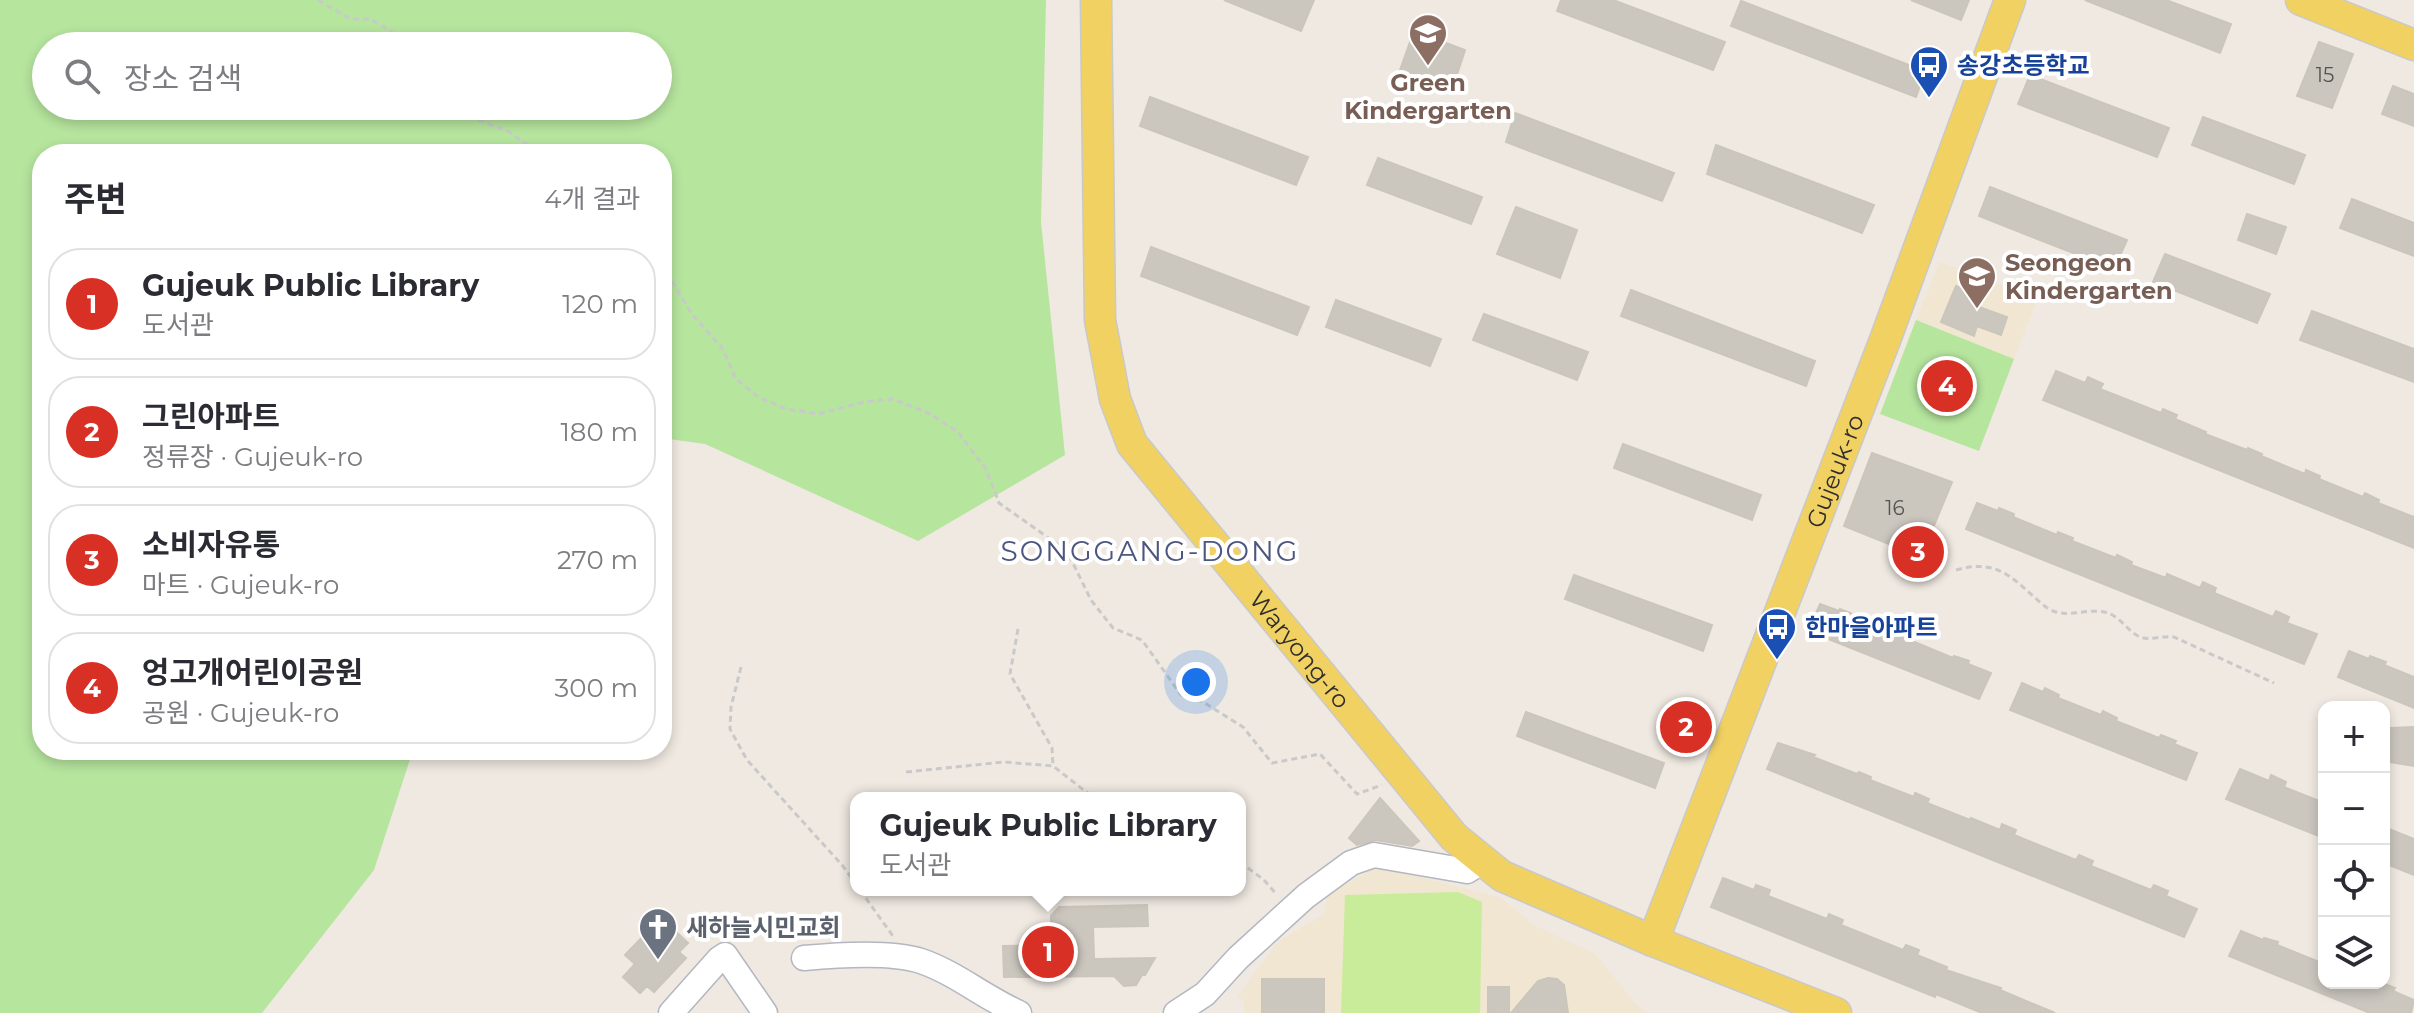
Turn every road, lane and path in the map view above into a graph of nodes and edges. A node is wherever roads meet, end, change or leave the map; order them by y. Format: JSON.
{"nodes":[{"id":1,"x":318,"y":0,"type":"edge"},
{"id":2,"x":1096,"y":0,"type":"edge"},
{"id":3,"x":2010,"y":0,"type":"edge"},
{"id":4,"x":2301,"y":0,"type":"edge"},
{"id":5,"x":392,"y":32,"type":"edge"},
{"id":6,"x":2414,"y":45,"type":"edge"},
{"id":7,"x":479,"y":120,"type":"edge"},
{"id":8,"x":526,"y":144,"type":"edge"},
{"id":9,"x":672,"y":281,"type":"edge"},
{"id":10,"x":1956,"y":570,"type":"dead end"},
{"id":11,"x":1018,"y":629,"type":"dead end"},
{"id":12,"x":741,"y":667,"type":"dead end"},
{"id":13,"x":2274,"y":683,"type":"dead end"},
{"id":14,"x":1053,"y":766,"type":"junction"},
{"id":15,"x":906,"y":772,"type":"dead end"},
{"id":16,"x":1412,"y":785,"type":"junction"},
{"id":17,"x":1086,"y":792,"type":"edge"},
{"id":18,"x":1483,"y":861,"type":"junction"},
{"id":19,"x":1246,"y":866,"type":"edge"},
{"id":20,"x":850,"y":876,"type":"edge"},
{"id":21,"x":864,"y":896,"type":"edge"},
{"id":22,"x":1290,"y":910,"type":"junction"},
{"id":23,"x":1653,"y":941,"type":"junction"},
{"id":24,"x":804,"y":958,"type":"dead end"},
{"id":25,"x":909,"y":959,"type":"junction"},
{"id":26,"x":1208,"y":1004,"type":"edge"},
{"id":27,"x":671,"y":1013,"type":"edge"},
{"id":28,"x":765,"y":1013,"type":"edge"},
{"id":29,"x":1019,"y":1013,"type":"edge"},
{"id":30,"x":1176,"y":1013,"type":"edge"},
{"id":31,"x":1836,"y":1013,"type":"edge"}],
"edges":[{"from":1,"to":5,"type":"path"},
{"from":2,"to":16,"type":"main road","name":"Waryong-ro"},
{"from":3,"to":23,"type":"main road","name":"Gujeuk-ro"},
{"from":4,"to":6,"type":"main road"},
{"from":7,"to":8,"type":"path"},
{"from":9,"to":16,"type":"path"},
{"from":10,"to":13,"type":"path"},
{"from":11,"to":14,"type":"path"},
{"from":12,"to":20,"type":"path"},
{"from":14,"to":15,"type":"path"},
{"from":14,"to":17,"type":"path"},
{"from":16,"to":18,"type":"main road","name":"Waryong-ro"},
{"from":18,"to":22,"type":"street"},
{"from":18,"to":23,"type":"main road","name":"Waryong-ro"},
{"from":19,"to":22,"type":"path"},
{"from":21,"to":25,"type":"path"},
{"from":22,"to":26,"type":"street"},
{"from":23,"to":31,"type":"main road","name":"Waryong-ro"},
{"from":24,"to":25,"type":"street"},
{"from":25,"to":29,"type":"street"},
{"from":26,"to":30,"type":"street"},
{"from":27,"to":28,"type":"street"}]}
